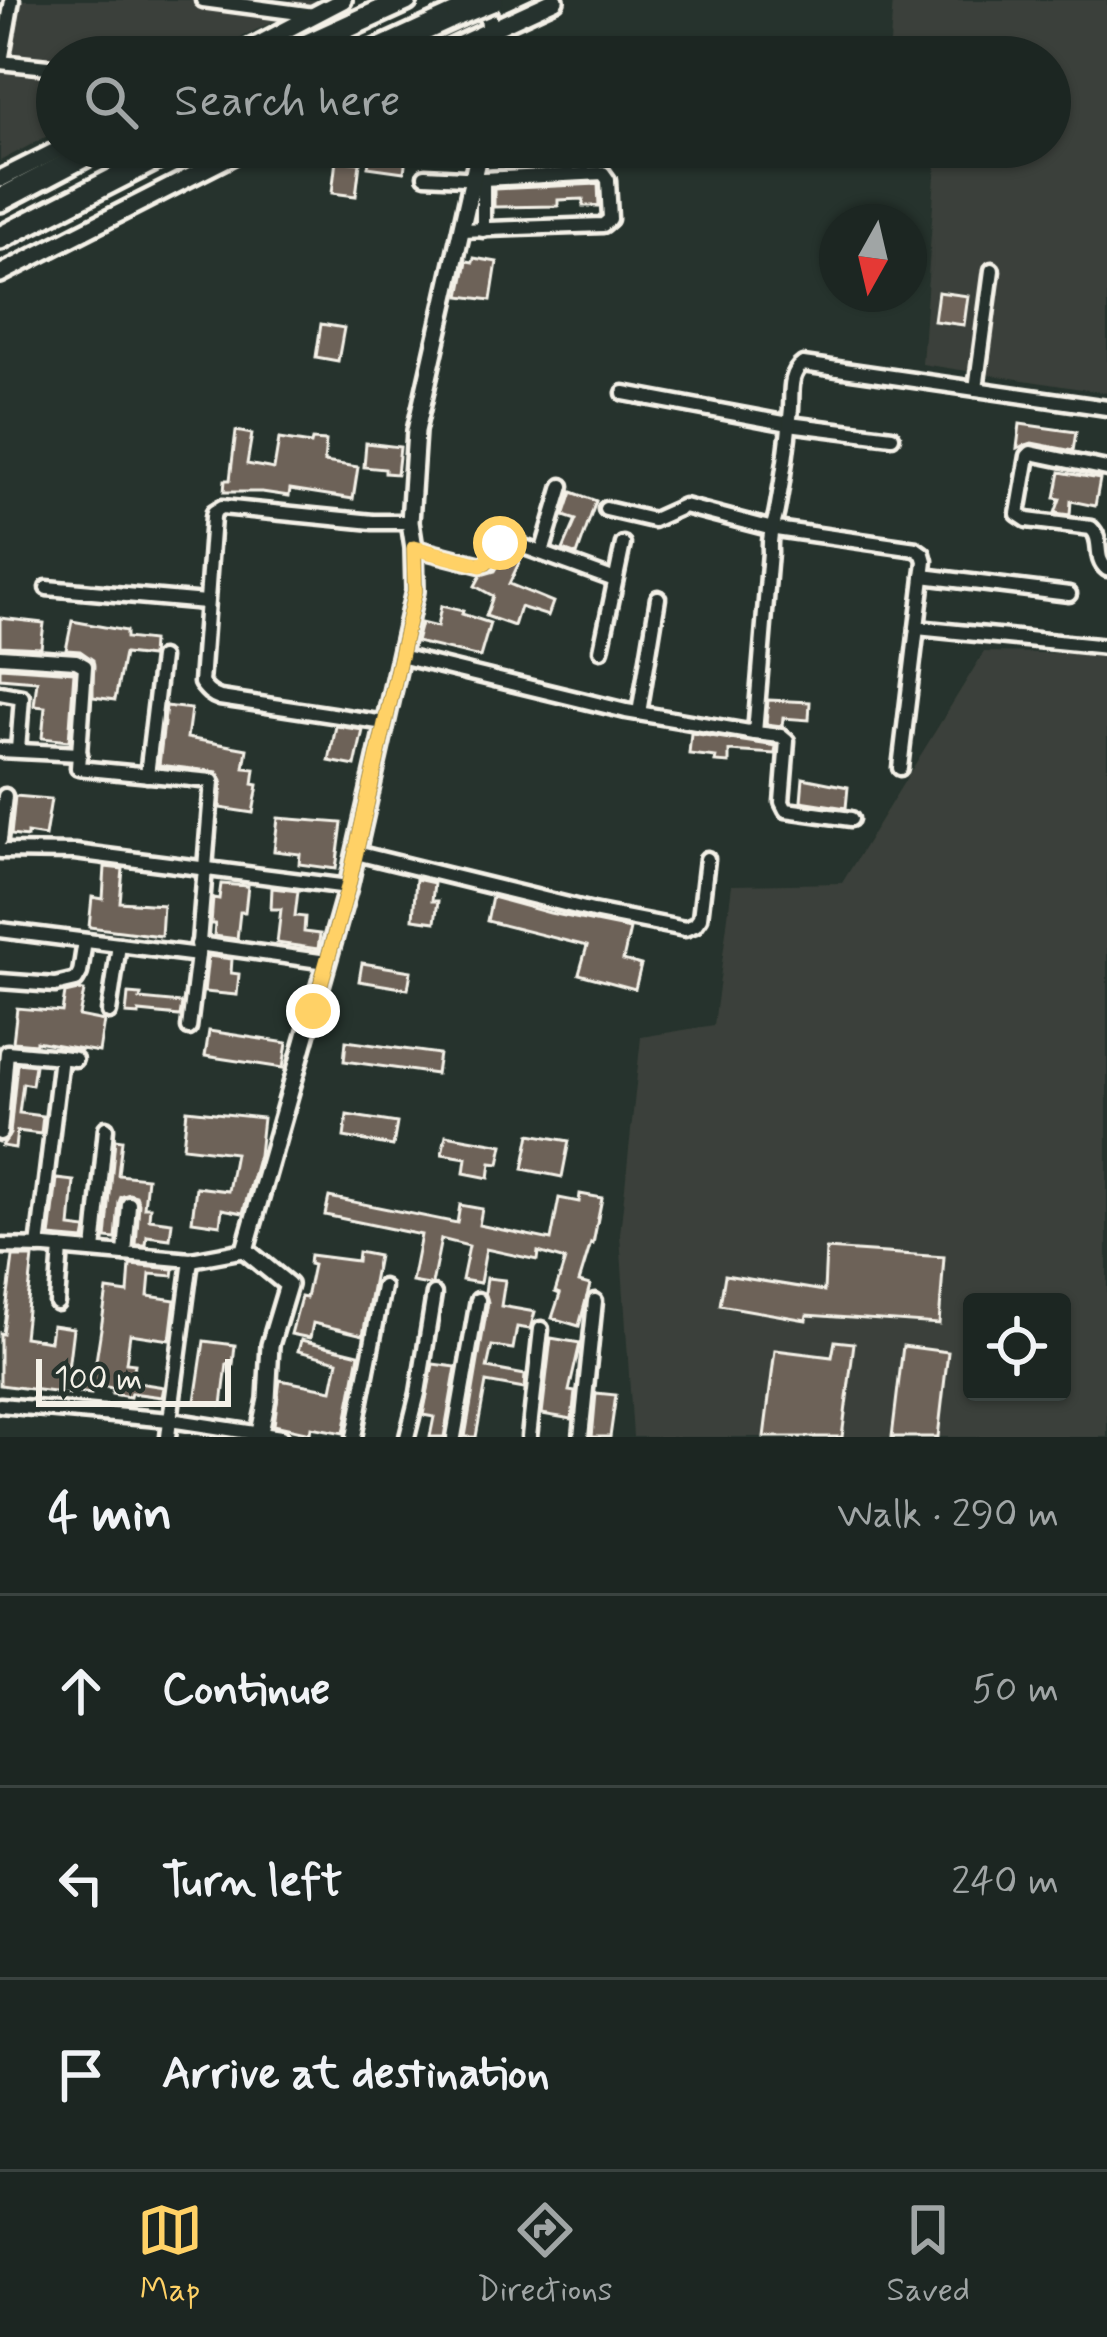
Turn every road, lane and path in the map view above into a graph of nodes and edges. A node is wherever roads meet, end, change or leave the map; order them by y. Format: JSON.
{"nodes":[{"id":1,"x":12,"y":0,"type":"edge"},
{"id":2,"x":203,"y":0,"type":"edge"},
{"id":3,"x":343,"y":0,"type":"edge"},
{"id":4,"x":406,"y":0,"type":"edge"},
{"id":5,"x":489,"y":0,"type":"edge"},
{"id":6,"x":555,"y":0,"type":"edge"},
{"id":7,"x":315,"y":15,"type":"junction"},
{"id":8,"x":490,"y":28,"type":"junction"},
{"id":9,"x":274,"y":36,"type":"edge"},
{"id":10,"x":326,"y":36,"type":"edge"},
{"id":11,"x":410,"y":36,"type":"edge"},
{"id":12,"x":474,"y":36,"type":"edge"},
{"id":13,"x":490,"y":36,"type":"edge"},
{"id":14,"x":0,"y":62,"type":"edge"},
{"id":15,"x":36,"y":66,"type":"edge"},
{"id":16,"x":36,"y":161,"type":"edge"},
{"id":17,"x":61,"y":168,"type":"edge"},
{"id":18,"x":137,"y":168,"type":"edge"},
{"id":19,"x":208,"y":168,"type":"edge"},
{"id":20,"x":479,"y":168,"type":"edge"},
{"id":21,"x":425,"y":176,"type":"dead end"},
{"id":22,"x":0,"y":179,"type":"edge"},
{"id":23,"x":478,"y":179,"type":"junction"},
{"id":24,"x":0,"y":200,"type":"edge"},
{"id":25,"x":462,"y":230,"type":"junction"},
{"id":26,"x":483,"y":230,"type":"junction"},
{"id":27,"x":0,"y":238,"type":"edge"},
{"id":28,"x":992,"y":270,"type":"dead end"},
{"id":29,"x":0,"y":274,"type":"edge"},
{"id":30,"x":976,"y":388,"type":"junction"},
{"id":31,"x":624,"y":393,"type":"dead end"},
{"id":32,"x":1107,"y":408,"type":"edge"},
{"id":33,"x":789,"y":424,"type":"junction"},
{"id":34,"x":892,"y":437,"type":"dead end"},
{"id":35,"x":1107,"y":469,"type":"edge"},
{"id":36,"x":562,"y":486,"type":"dead end"},
{"id":37,"x":606,"y":509,"type":"dead end"},
{"id":38,"x":410,"y":522,"type":"junction"},
{"id":39,"x":769,"y":528,"type":"junction"},
{"id":40,"x":622,"y":544,"type":"dead end"},
{"id":41,"x":414,"y":548,"type":"junction"},
{"id":42,"x":542,"y":553,"type":"junction"},
{"id":43,"x":1107,"y":568,"type":"edge"},
{"id":44,"x":923,"y":576,"type":"junction"},
{"id":45,"x":615,"y":580,"type":"junction"},
{"id":46,"x":47,"y":588,"type":"dead end"},
{"id":47,"x":1070,"y":594,"type":"dead end"},
{"id":48,"x":658,"y":598,"type":"dead end"},
{"id":49,"x":205,"y":602,"type":"junction"},
{"id":50,"x":917,"y":628,"type":"junction"},
{"id":51,"x":1107,"y":646,"type":"edge"},
{"id":52,"x":601,"y":650,"type":"dead end"},
{"id":53,"x":0,"y":656,"type":"edge"},
{"id":54,"x":400,"y":656,"type":"junction"},
{"id":55,"x":161,"y":658,"type":"dead end"},
{"id":56,"x":0,"y":693,"type":"edge"},
{"id":57,"x":639,"y":713,"type":"junction"},
{"id":58,"x":385,"y":723,"type":"junction"},
{"id":59,"x":754,"y":734,"type":"junction"},
{"id":60,"x":0,"y":750,"type":"edge"},
{"id":61,"x":18,"y":750,"type":"junction"},
{"id":62,"x":80,"y":754,"type":"junction"},
{"id":63,"x":900,"y":768,"type":"dead end"},
{"id":64,"x":147,"y":775,"type":"junction"},
{"id":65,"x":5,"y":796,"type":"dead end"},
{"id":66,"x":851,"y":819,"type":"dead end"},
{"id":67,"x":0,"y":841,"type":"edge"},
{"id":68,"x":0,"y":851,"type":"edge"},
{"id":69,"x":356,"y":853,"type":"junction"},
{"id":70,"x":707,"y":859,"type":"dead end"},
{"id":71,"x":203,"y":867,"type":"junction"},
{"id":72,"x":348,"y":887,"type":"junction"},
{"id":73,"x":0,"y":930,"type":"edge"},
{"id":74,"x":85,"y":940,"type":"junction"},
{"id":75,"x":118,"y":945,"type":"junction"},
{"id":76,"x":198,"y":949,"type":"junction"},
{"id":77,"x":327,"y":962,"type":"junction"},
{"id":78,"x":0,"y":981,"type":"edge"},
{"id":79,"x":109,"y":1012,"type":"dead end"},
{"id":80,"x":189,"y":1028,"type":"dead end"},
{"id":81,"x":3,"y":1052,"type":"edge"},
{"id":82,"x":106,"y":1128,"type":"dead end"},
{"id":83,"x":0,"y":1132,"type":"edge"},
{"id":84,"x":129,"y":1204,"type":"dead end"},
{"id":85,"x":0,"y":1246,"type":"edge"},
{"id":86,"x":38,"y":1246,"type":"junction"},
{"id":87,"x":61,"y":1248,"type":"junction"},
{"id":88,"x":245,"y":1250,"type":"junction"},
{"id":89,"x":94,"y":1251,"type":"junction"},
{"id":90,"x":124,"y":1254,"type":"junction"},
{"id":91,"x":190,"y":1260,"type":"junction"},
{"id":92,"x":383,"y":1287,"type":"dead end"},
{"id":93,"x":434,"y":1294,"type":"dead end"},
{"id":94,"x":478,"y":1300,"type":"dead end"},
{"id":95,"x":595,"y":1301,"type":"dead end"},
{"id":96,"x":57,"y":1303,"type":"dead end"},
{"id":97,"x":541,"y":1329,"type":"dead end"},
{"id":98,"x":0,"y":1405,"type":"edge"},
{"id":99,"x":170,"y":1420,"type":"junction"},
{"id":100,"x":259,"y":1435,"type":"edge"},
{"id":101,"x":168,"y":1437,"type":"edge"},
{"id":102,"x":281,"y":1437,"type":"edge"},
{"id":103,"x":354,"y":1437,"type":"edge"},
{"id":104,"x":407,"y":1437,"type":"edge"},
{"id":105,"x":454,"y":1437,"type":"edge"},
{"id":106,"x":530,"y":1437,"type":"edge"},
{"id":107,"x":581,"y":1437,"type":"edge"}],
"edges":[{"from":1,"to":14,"type":"street"},
{"from":2,"to":7,"type":"street"},
{"from":3,"to":7,"type":"street"},
{"from":4,"to":10,"type":"highway"},
{"from":5,"to":8,"type":"street"},
{"from":5,"to":11,"type":"highway","bridge":true},
{"from":6,"to":8,"type":"street"},
{"from":7,"to":9,"type":"street"},
{"from":8,"to":12,"type":"street"},
{"from":8,"to":13,"type":"street"},
{"from":14,"to":15,"type":"street"},
{"from":16,"to":22,"type":"street"},
{"from":17,"to":24,"type":"highway"},
{"from":18,"to":27,"type":"highway"},
{"from":19,"to":29,"type":"street"},
{"from":20,"to":23,"type":"street"},
{"from":21,"to":23,"type":"street"},
{"from":23,"to":25,"type":"street"},
{"from":23,"to":26,"type":"street"},
{"from":23,"to":26,"type":"street"},
{"from":25,"to":26,"type":"street"},
{"from":25,"to":38,"type":"street"},
{"from":28,"to":30,"type":"street"},
{"from":30,"to":32,"type":"street"},
{"from":30,"to":33,"type":"street"},
{"from":31,"to":33,"type":"street"},
{"from":33,"to":34,"type":"street"},
{"from":33,"to":39,"type":"street"},
{"from":35,"to":43,"type":"street"},
{"from":36,"to":42,"type":"street"},
{"from":37,"to":39,"type":"street"},
{"from":38,"to":41,"type":"street"},
{"from":38,"to":49,"type":"street"},
{"from":39,"to":44,"type":"street"},
{"from":39,"to":59,"type":"street"},
{"from":40,"to":45,"type":"street"},
{"from":41,"to":42,"type":"street"},
{"from":41,"to":54,"type":"street"},
{"from":42,"to":45,"type":"street"},
{"from":44,"to":47,"type":"street"},
{"from":44,"to":50,"type":"street"},
{"from":45,"to":52,"type":"street"},
{"from":46,"to":49,"type":"street"},
{"from":48,"to":57,"type":"street"},
{"from":49,"to":58,"type":"street"},
{"from":50,"to":51,"type":"street"},
{"from":50,"to":63,"type":"street"},
{"from":53,"to":62,"type":"street"},
{"from":54,"to":57,"type":"street"},
{"from":54,"to":58,"type":"street"},
{"from":55,"to":64,"type":"street"},
{"from":56,"to":61,"type":"street"},
{"from":57,"to":59,"type":"street"},
{"from":58,"to":69,"type":"street"},
{"from":59,"to":66,"type":"street"},
{"from":60,"to":61,"type":"street"},
{"from":61,"to":62,"type":"street"},
{"from":62,"to":64,"type":"street"},
{"from":64,"to":71,"type":"street"},
{"from":65,"to":67,"type":"street"},
{"from":68,"to":71,"type":"street"},
{"from":69,"to":70,"type":"street"},
{"from":69,"to":72,"type":"street"},
{"from":71,"to":72,"type":"street"},
{"from":71,"to":76,"type":"street"},
{"from":72,"to":77,"type":"street"},
{"from":73,"to":74,"type":"street"},
{"from":74,"to":75,"type":"street"},
{"from":74,"to":78,"type":"street"},
{"from":75,"to":76,"type":"street"},
{"from":75,"to":79,"type":"street"},
{"from":76,"to":77,"type":"street"},
{"from":76,"to":80,"type":"street"},
{"from":77,"to":88,"type":"street"},
{"from":81,"to":83,"type":"street"},
{"from":81,"to":86,"type":"street"},
{"from":82,"to":89,"type":"street"},
{"from":84,"to":90,"type":"street"},
{"from":85,"to":86,"type":"street"},
{"from":86,"to":87,"type":"street"},
{"from":87,"to":89,"type":"street"},
{"from":87,"to":96,"type":"street"},
{"from":88,"to":91,"type":"street"},
{"from":88,"to":100,"type":"street"},
{"from":89,"to":90,"type":"street"},
{"from":90,"to":91,"type":"street"},
{"from":91,"to":99,"type":"street"},
{"from":92,"to":103,"type":"street"},
{"from":93,"to":104,"type":"street"},
{"from":94,"to":105,"type":"street"},
{"from":95,"to":107,"type":"street"},
{"from":97,"to":106,"type":"street"},
{"from":98,"to":99,"type":"street"},
{"from":99,"to":100,"type":"street"},
{"from":99,"to":101,"type":"street"},
{"from":100,"to":102,"type":"street"}]}
